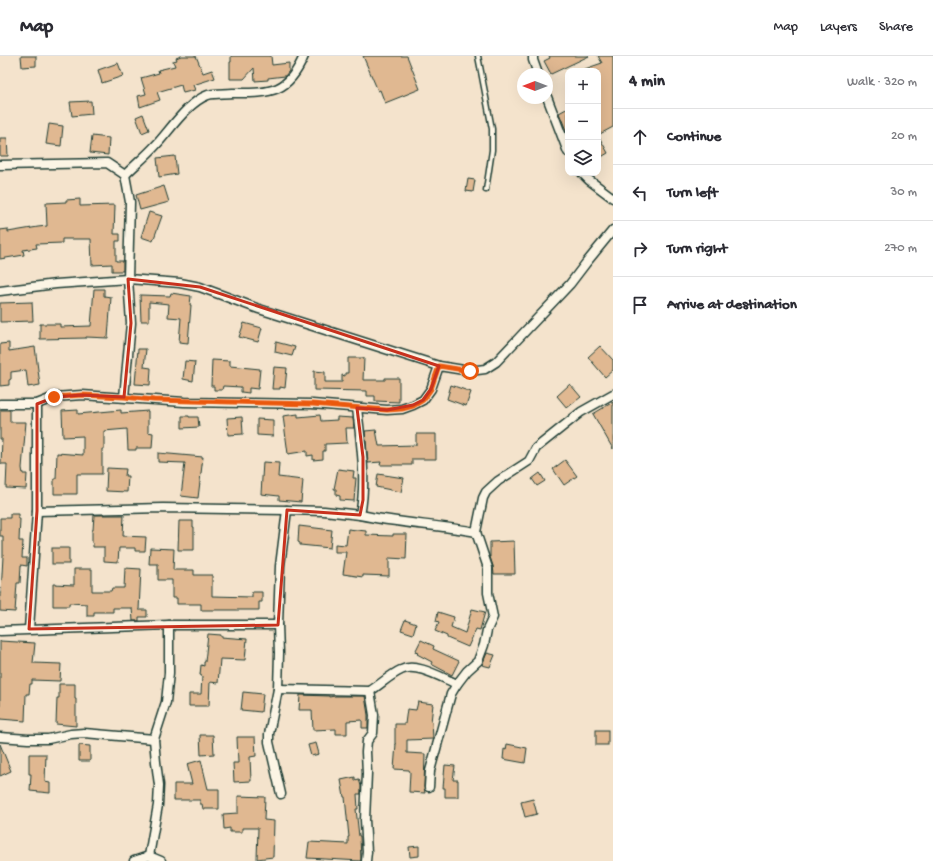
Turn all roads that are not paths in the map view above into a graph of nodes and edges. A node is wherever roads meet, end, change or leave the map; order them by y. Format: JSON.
{"nodes":[{"id":1,"x":304,"y":56,"type":"edge"},
{"id":2,"x":478,"y":56,"type":"edge"},
{"id":3,"x":533,"y":56,"type":"edge"},
{"id":4,"x":536,"y":68,"type":"edge"},
{"id":5,"x":550,"y":104,"type":"edge"},
{"id":6,"x":565,"y":144,"type":"edge"},
{"id":7,"x":0,"y":165,"type":"edge"},
{"id":8,"x":125,"y":175,"type":"junction"},
{"id":9,"x":585,"y":176,"type":"edge"},
{"id":10,"x":486,"y":190,"type":"dead end"},
{"id":11,"x":613,"y":198,"type":"edge"},
{"id":12,"x":613,"y":230,"type":"edge"},
{"id":13,"x":128,"y":279,"type":"junction"},
{"id":14,"x":0,"y":291,"type":"edge"},
{"id":15,"x":439,"y":366,"type":"junction"},
{"id":16,"x":613,"y":394,"type":"edge"},
{"id":17,"x":124,"y":397,"type":"junction"},
{"id":18,"x":0,"y":404,"type":"edge"},
{"id":19,"x":37,"y":404,"type":"junction"},
{"id":20,"x":357,"y":408,"type":"junction"},
{"id":21,"x":287,"y":510,"type":"junction"},
{"id":22,"x":37,"y":511,"type":"junction"},
{"id":23,"x":360,"y":516,"type":"junction"},
{"id":24,"x":476,"y":532,"type":"junction"},
{"id":25,"x":169,"y":625,"type":"junction"},
{"id":26,"x":278,"y":625,"type":"junction"},
{"id":27,"x":29,"y":629,"type":"junction"},
{"id":28,"x":0,"y":631,"type":"edge"},
{"id":29,"x":457,"y":684,"type":"junction"},
{"id":30,"x":278,"y":688,"type":"junction"},
{"id":31,"x":370,"y":691,"type":"junction"},
{"id":32,"x":0,"y":737,"type":"edge"},
{"id":33,"x":154,"y":739,"type":"junction"},
{"id":34,"x":429,"y":787,"type":"dead end"},
{"id":35,"x":281,"y":794,"type":"dead end"},
{"id":36,"x":149,"y":856,"type":"junction"},
{"id":37,"x":134,"y":861,"type":"edge"},
{"id":38,"x":161,"y":861,"type":"edge"},
{"id":39,"x":366,"y":861,"type":"edge"}],
"edges":[{"from":1,"to":8,"type":"street"},
{"from":2,"to":10,"type":"lane"},
{"from":3,"to":4,"type":"street"},
{"from":5,"to":6,"type":"street"},
{"from":7,"to":8,"type":"street"},
{"from":8,"to":13,"type":"street"},
{"from":9,"to":11,"type":"street"},
{"from":12,"to":15,"type":"street"},
{"from":13,"to":14,"type":"street"},
{"from":13,"to":15,"type":"street"},
{"from":13,"to":17,"type":"street"},
{"from":15,"to":20,"type":"street"},
{"from":16,"to":24,"type":"street"},
{"from":17,"to":19,"type":"street"},
{"from":17,"to":20,"type":"street"},
{"from":18,"to":19,"type":"street"},
{"from":19,"to":22,"type":"street"},
{"from":20,"to":23,"type":"street"},
{"from":21,"to":22,"type":"street"},
{"from":21,"to":23,"type":"street"},
{"from":21,"to":26,"type":"street"},
{"from":22,"to":27,"type":"street"},
{"from":23,"to":24,"type":"street"},
{"from":24,"to":29,"type":"street"},
{"from":25,"to":26,"type":"street"},
{"from":25,"to":27,"type":"street"},
{"from":25,"to":33,"type":"street"},
{"from":26,"to":30,"type":"street"},
{"from":27,"to":28,"type":"street"},
{"from":29,"to":31,"type":"street"},
{"from":29,"to":34,"type":"street"},
{"from":30,"to":31,"type":"street"},
{"from":30,"to":35,"type":"street"},
{"from":31,"to":39,"type":"street"},
{"from":32,"to":33,"type":"street"},
{"from":33,"to":36,"type":"street"},
{"from":36,"to":37,"type":"street"},
{"from":36,"to":38,"type":"street"}]}
